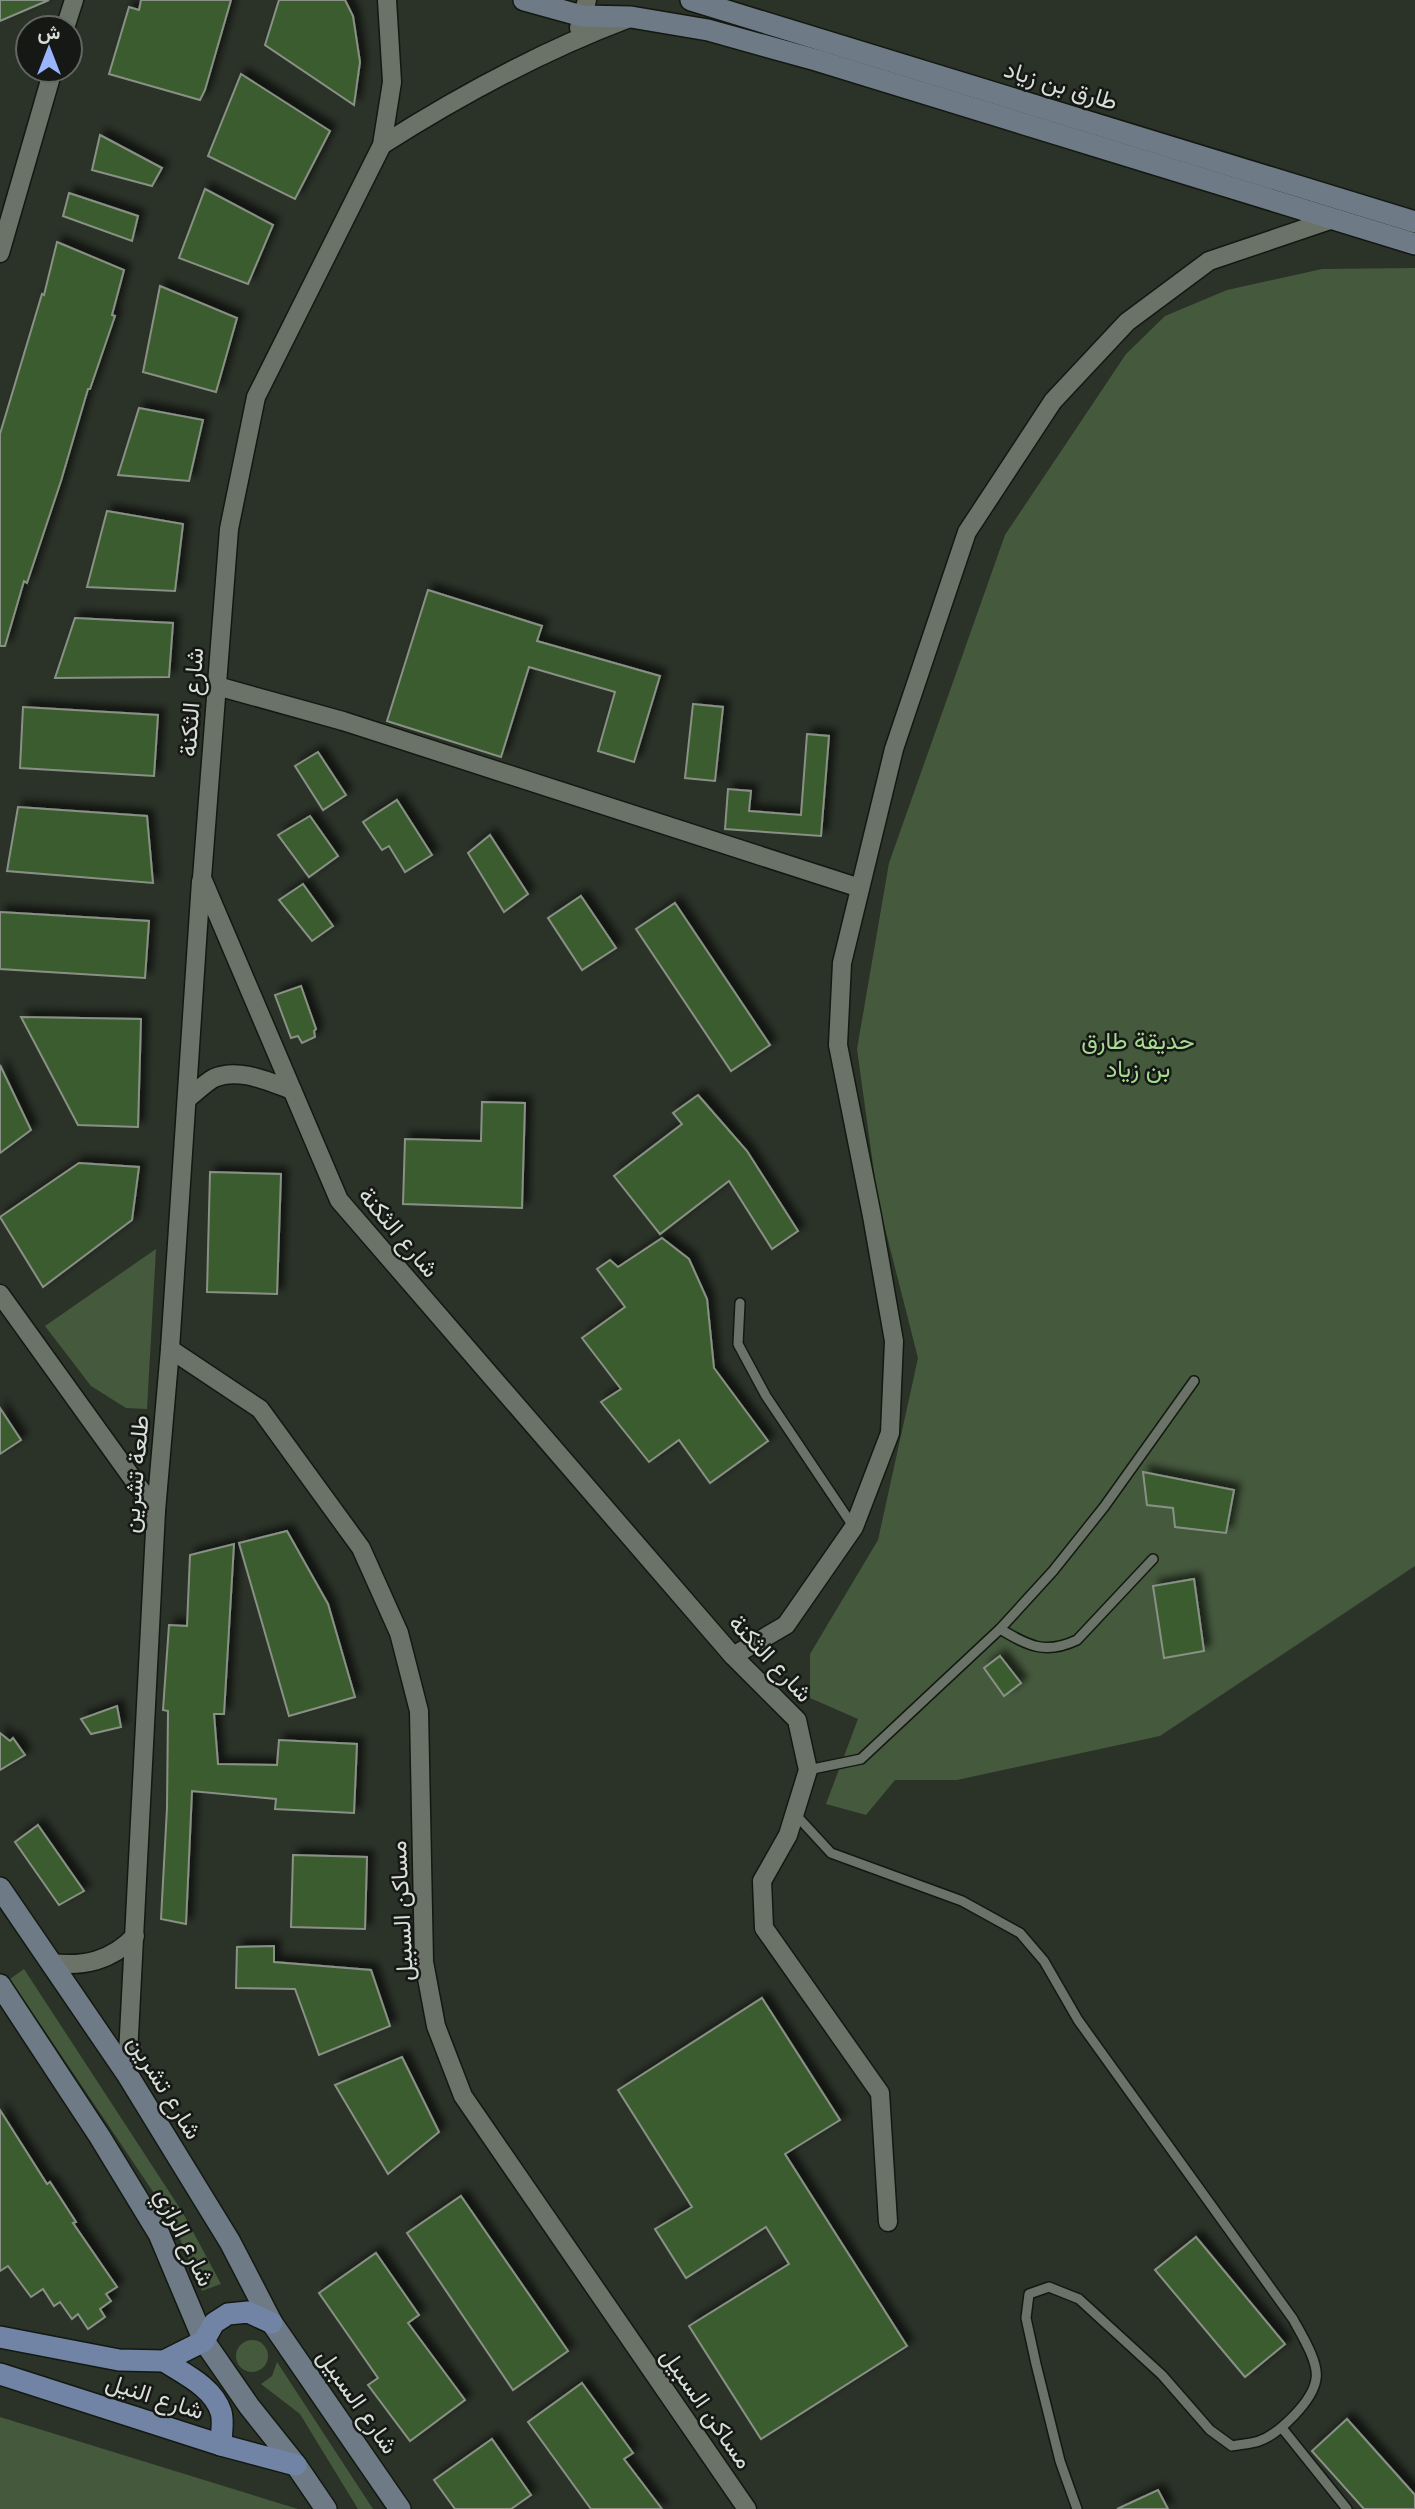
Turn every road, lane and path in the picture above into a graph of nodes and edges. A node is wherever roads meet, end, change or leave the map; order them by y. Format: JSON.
{"nodes":[{"id":1,"x":387,"y":0,"type":"edge"},
{"id":2,"x":524,"y":0,"type":"edge"},
{"id":3,"x":691,"y":0,"type":"edge"},
{"id":4,"x":585,"y":8,"type":"edge"},
{"id":5,"x":631,"y":17,"type":"junction"},
{"id":6,"x":576,"y":38,"type":"junction"},
{"id":7,"x":49,"y":84,"type":"edge"},
{"id":8,"x":382,"y":145,"type":"junction"},
{"id":9,"x":1333,"y":219,"type":"junction"},
{"id":10,"x":1415,"y":222,"type":"edge"},
{"id":11,"x":1415,"y":244,"type":"edge"},
{"id":12,"x":0,"y":253,"type":"edge"},
{"id":13,"x":216,"y":686,"type":"junction"},
{"id":14,"x":202,"y":878,"type":"junction"},
{"id":15,"x":860,"y":888,"type":"junction"},
{"id":16,"x":292,"y":1090,"type":"junction"},
{"id":17,"x":187,"y":1099,"type":"junction"},
{"id":18,"x":0,"y":1294,"type":"edge"},
{"id":19,"x":740,"y":1303,"type":"dead end"},
{"id":20,"x":170,"y":1349,"type":"junction"},
{"id":21,"x":1194,"y":1381,"type":"dead end"},
{"id":22,"x":156,"y":1511,"type":"junction"},
{"id":23,"x":854,"y":1527,"type":"junction"},
{"id":24,"x":1153,"y":1559,"type":"dead end"},
{"id":25,"x":1000,"y":1629,"type":"junction"},
{"id":26,"x":733,"y":1657,"type":"junction"},
{"id":27,"x":808,"y":1770,"type":"junction"},
{"id":28,"x":794,"y":1814,"type":"junction"},
{"id":29,"x":0,"y":1888,"type":"edge"},
{"id":30,"x":135,"y":1936,"type":"junction"},
{"id":31,"x":51,"y":1963,"type":"junction"},
{"id":32,"x":0,"y":1985,"type":"edge"},
{"id":33,"x":127,"y":2074,"type":"junction"},
{"id":34,"x":888,"y":2222,"type":"dead end"},
{"id":35,"x":272,"y":2323,"type":"junction"},
{"id":36,"x":0,"y":2337,"type":"edge"},
{"id":37,"x":204,"y":2341,"type":"junction"},
{"id":38,"x":164,"y":2361,"type":"junction"},
{"id":39,"x":0,"y":2374,"type":"edge"},
{"id":40,"x":1282,"y":2428,"type":"junction"},
{"id":41,"x":221,"y":2445,"type":"junction"},
{"id":42,"x":296,"y":2465,"type":"junction"},
{"id":43,"x":326,"y":2509,"type":"edge"},
{"id":44,"x":400,"y":2509,"type":"edge"},
{"id":45,"x":747,"y":2509,"type":"edge"},
{"id":46,"x":1077,"y":2509,"type":"edge"},
{"id":47,"x":1347,"y":2509,"type":"edge"}],
"edges":[{"from":1,"to":8,"type":"street"},
{"from":2,"to":4,"type":"main road"},
{"from":3,"to":10,"type":"main road","name":"طارق بن زياد"},
{"from":4,"to":5,"type":"main road"},
{"from":4,"to":6,"type":"street"},
{"from":5,"to":6,"type":"street"},
{"from":5,"to":9,"type":"main road"},
{"from":6,"to":8,"type":"street"},
{"from":7,"to":12,"type":"street"},
{"from":8,"to":13,"type":"street","name":"شارع الثكنة"},
{"from":9,"to":11,"type":"main road"},
{"from":9,"to":15,"type":"street"},
{"from":13,"to":14,"type":"street","name":"شارع الثكنة"},
{"from":13,"to":15,"type":"street"},
{"from":14,"to":16,"type":"street","name":"شارع الثكنة"},
{"from":14,"to":17,"type":"street","name":"طلعة تشرين"},
{"from":15,"to":23,"type":"street"},
{"from":16,"to":17,"type":"street"},
{"from":16,"to":26,"type":"street","name":"شارع الثكنة"},
{"from":17,"to":20,"type":"street","name":"طلعة تشرين"},
{"from":18,"to":22,"type":"street"},
{"from":19,"to":23,"type":"lane"},
{"from":20,"to":22,"type":"street","name":"طلعة تشرين"},
{"from":20,"to":45,"type":"street","name":"مساكن السبيل"},
{"from":21,"to":25,"type":"lane"},
{"from":22,"to":30,"type":"street","name":"طلعة تشرين"},
{"from":23,"to":26,"type":"street"},
{"from":24,"to":25,"type":"lane"},
{"from":25,"to":27,"type":"lane"},
{"from":26,"to":27,"type":"street","name":"شارع الثكنة"},
{"from":27,"to":28,"type":"street"},
{"from":28,"to":34,"type":"street"},
{"from":28,"to":40,"type":"lane"},
{"from":29,"to":31,"type":"main road","name":"شارع تشرين"},
{"from":30,"to":31,"type":"street"},
{"from":30,"to":33,"type":"street","name":"طلعة تشرين"},
{"from":31,"to":33,"type":"main road","name":"شارع تشرين"},
{"from":32,"to":37,"type":"main road","name":"شارع الرازي"},
{"from":33,"to":35,"type":"main road","name":"شارع تشرين"},
{"from":35,"to":37,"type":"main road","name":"شارع النيل"},
{"from":35,"to":44,"type":"main road","name":"شارع السبيل"},
{"from":36,"to":38,"type":"main road","name":"شارع النيل"},
{"from":37,"to":38,"type":"main road","name":"شارع النيل"},
{"from":37,"to":42,"type":"main road","name":"شارع الرازي"},
{"from":38,"to":41,"type":"main road"},
{"from":39,"to":41,"type":"main road","name":"شارع النيل"},
{"from":40,"to":46,"type":"lane"},
{"from":40,"to":47,"type":"lane"},
{"from":41,"to":42,"type":"main road","name":"شارع النيل"},
{"from":42,"to":43,"type":"main road","name":"شارع الرازي"}]}
